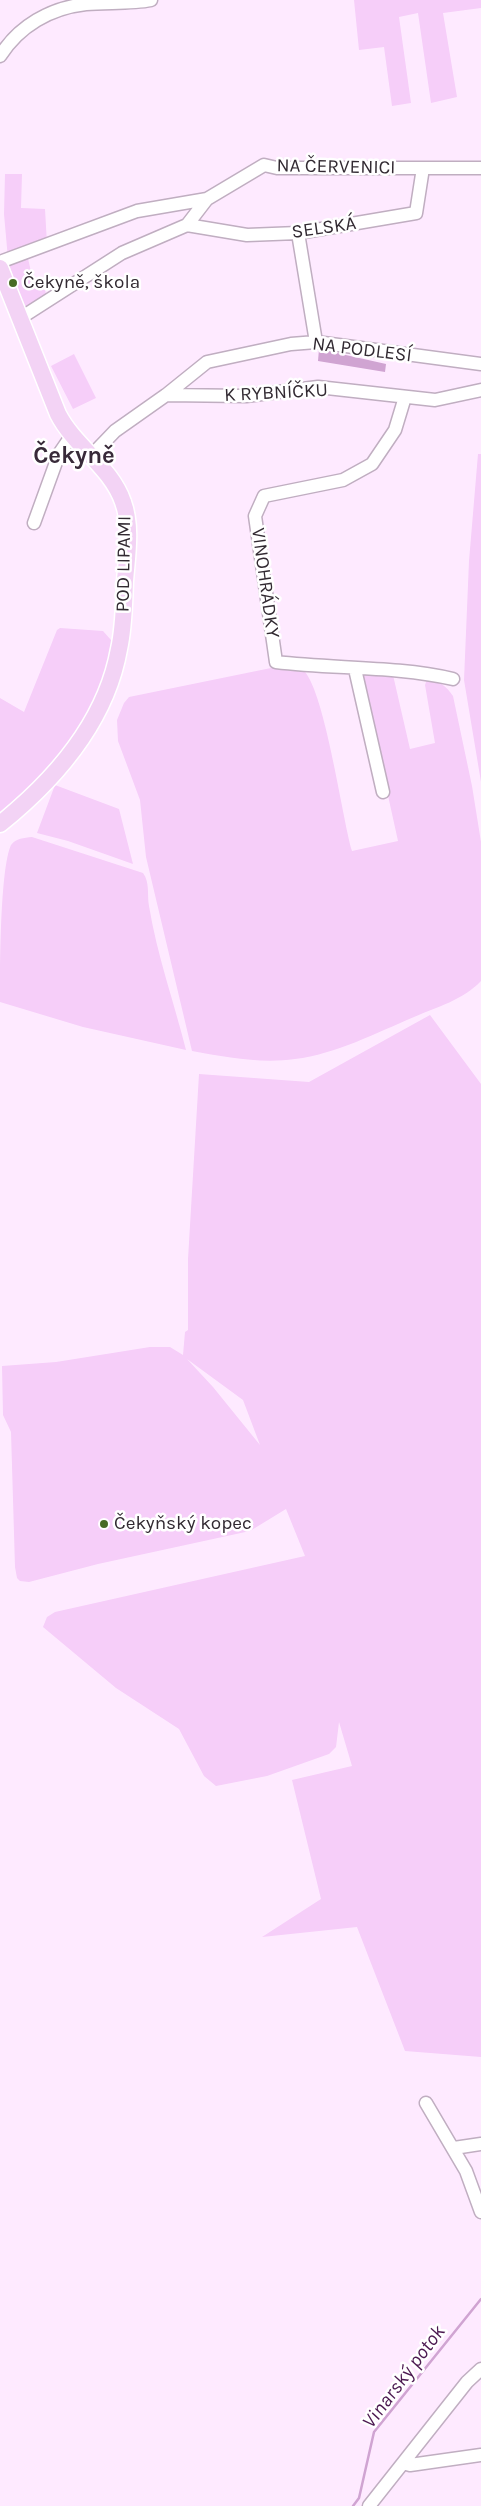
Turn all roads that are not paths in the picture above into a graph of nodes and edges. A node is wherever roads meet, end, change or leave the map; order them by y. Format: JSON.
{"nodes":[{"id":1,"x":151,"y":0,"type":"edge"},
{"id":2,"x":0,"y":56,"type":"edge"},
{"id":3,"x":423,"y":168,"type":"junction"},
{"id":4,"x":481,"y":168,"type":"edge"},
{"id":5,"x":207,"y":200,"type":"junction"},
{"id":6,"x":187,"y":225,"type":"junction"},
{"id":7,"x":298,"y":232,"type":"junction"},
{"id":8,"x":0,"y":262,"type":"edge"},
{"id":9,"x":0,"y":268,"type":"edge"},
{"id":10,"x":19,"y":319,"type":"junction"},
{"id":11,"x":316,"y":342,"type":"junction"},
{"id":12,"x":481,"y":364,"type":"edge"},
{"id":13,"x":481,"y":390,"type":"edge"},
{"id":14,"x":166,"y":395,"type":"junction"},
{"id":15,"x":405,"y":397,"type":"junction"},
{"id":16,"x":72,"y":435,"type":"junction"},
{"id":17,"x":90,"y":456,"type":"junction"},
{"id":18,"x":34,"y":523,"type":"dead end"},
{"id":19,"x":354,"y":669,"type":"junction"},
{"id":20,"x":453,"y":679,"type":"dead end"},
{"id":21,"x":383,"y":792,"type":"dead end"},
{"id":22,"x":0,"y":824,"type":"edge"},
{"id":23,"x":426,"y":2103,"type":"dead end"},
{"id":24,"x":481,"y":2144,"type":"edge"},
{"id":25,"x":454,"y":2148,"type":"junction"},
{"id":26,"x":481,"y":2212,"type":"edge"},
{"id":27,"x":481,"y":2369,"type":"edge"},
{"id":28,"x":481,"y":2455,"type":"edge"},
{"id":29,"x":403,"y":2463,"type":"junction"},
{"id":30,"x":369,"y":2506,"type":"edge"}],
"edges":[{"from":1,"to":2,"type":"street"},
{"from":3,"to":4,"type":"street","name":"NA ČERVENICI"},
{"from":3,"to":5,"type":"street","name":"NA ČERVENICI"},
{"from":3,"to":7,"type":"street","name":"SELSKÁ"},
{"from":5,"to":6,"type":"street"},
{"from":5,"to":8,"type":"street","name":"NA ČERVENICI"},
{"from":6,"to":7,"type":"street","name":"SELSKÁ"},
{"from":6,"to":10,"type":"street"},
{"from":7,"to":11,"type":"street"},
{"from":9,"to":10,"type":"main road","name":"POD LIPAMI"},
{"from":10,"to":16,"type":"main road","name":"POD LIPAMI"},
{"from":11,"to":12,"type":"street","name":"NA PODLESÍ"},
{"from":11,"to":14,"type":"street","name":"NA PODLESÍ"},
{"from":13,"to":15,"type":"street","name":"K RYBNÍČKU"},
{"from":14,"to":15,"type":"street","name":"K RYBNÍČKU"},
{"from":14,"to":17,"type":"street"},
{"from":15,"to":19,"type":"street","name":"VINOHRÁDKY"},
{"from":16,"to":17,"type":"main road","name":"POD LIPAMI"},
{"from":16,"to":18,"type":"street"},
{"from":17,"to":22,"type":"main road","name":"POD LIPAMI"},
{"from":19,"to":20,"type":"street","name":"VINOHRÁDKY"},
{"from":19,"to":21,"type":"street"},
{"from":23,"to":25,"type":"street"},
{"from":24,"to":25,"type":"street"},
{"from":25,"to":26,"type":"street"},
{"from":27,"to":29,"type":"street"},
{"from":28,"to":29,"type":"street"},
{"from":29,"to":30,"type":"street"}]}
